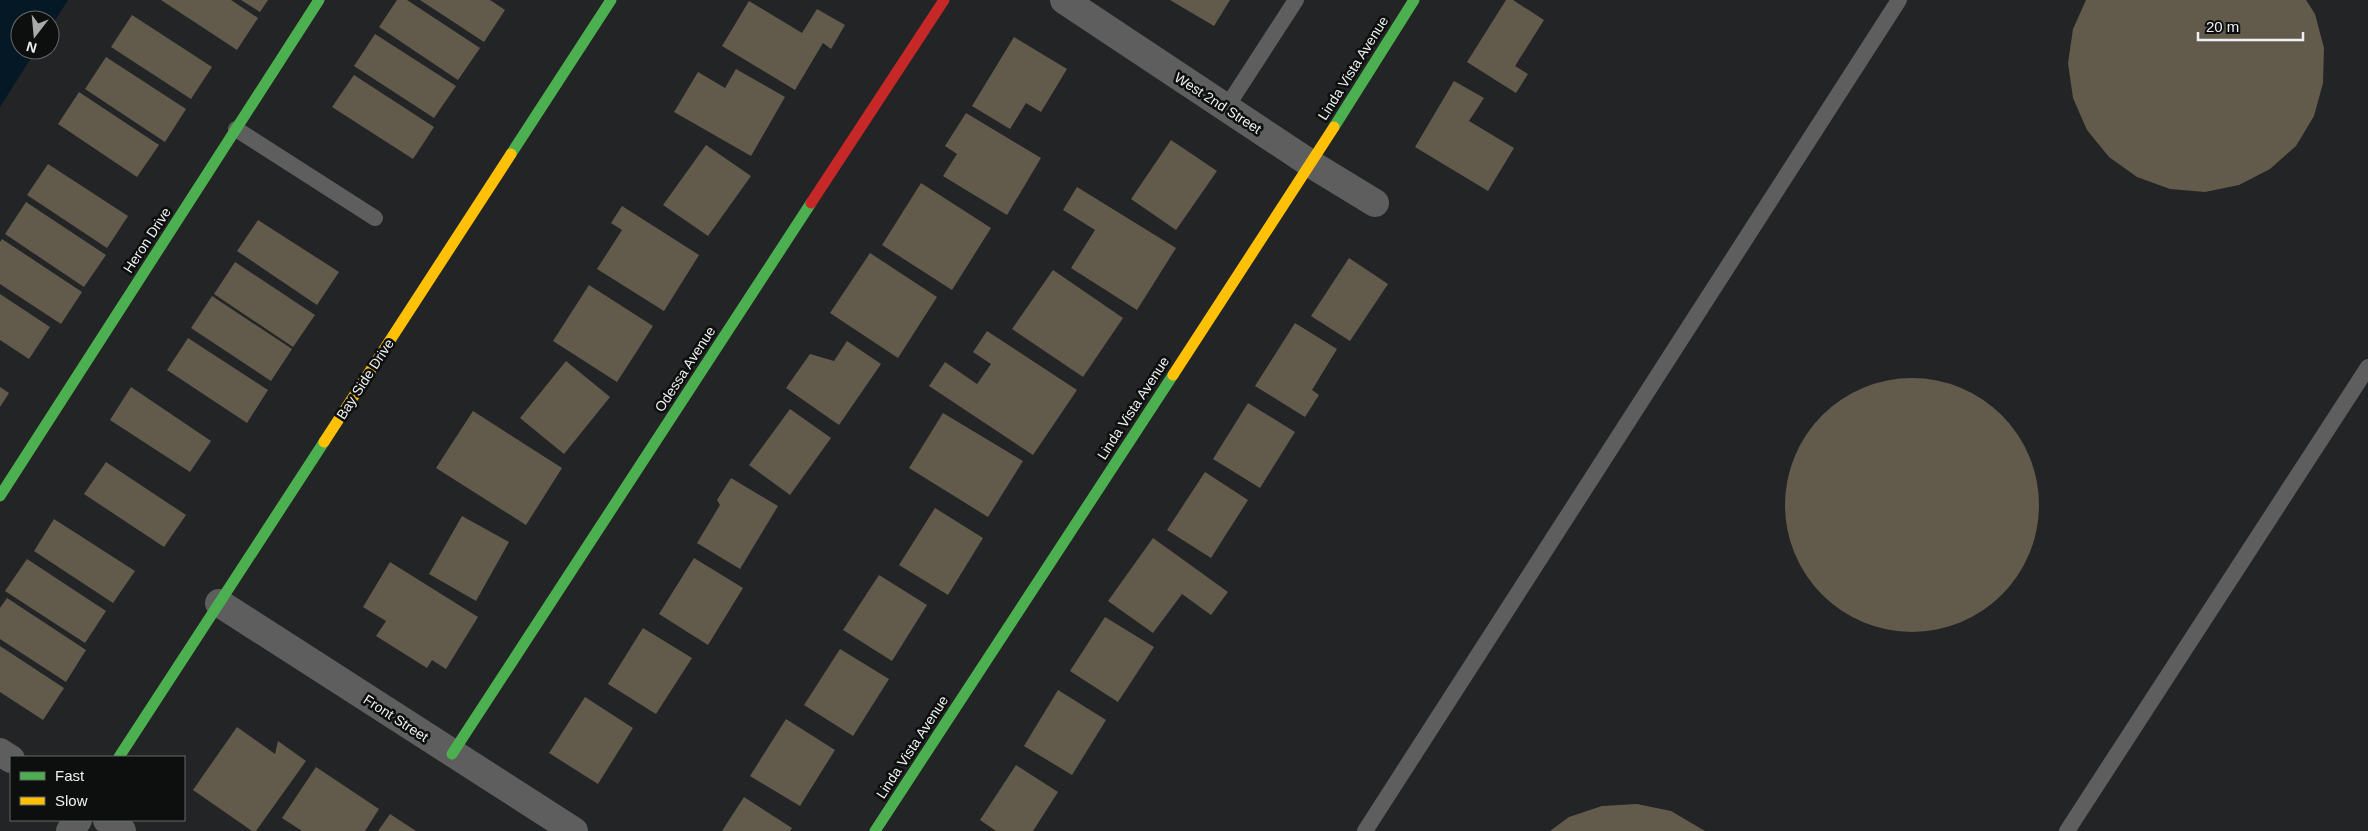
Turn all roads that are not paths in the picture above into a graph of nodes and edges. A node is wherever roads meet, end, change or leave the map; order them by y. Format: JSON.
{"nodes":[{"id":1,"x":319,"y":0,"type":"edge"},
{"id":2,"x":611,"y":0,"type":"edge"},
{"id":3,"x":944,"y":0,"type":"edge"},
{"id":4,"x":1064,"y":0,"type":"edge"},
{"id":5,"x":1296,"y":0,"type":"edge"},
{"id":6,"x":1414,"y":0,"type":"edge"},
{"id":7,"x":1899,"y":0,"type":"edge"},
{"id":8,"x":1226,"y":108,"type":"junction"},
{"id":9,"x":236,"y":129,"type":"junction"},
{"id":10,"x":1311,"y":164,"type":"junction"},
{"id":11,"x":1375,"y":203,"type":"dead end"},
{"id":12,"x":375,"y":218,"type":"dead end"},
{"id":13,"x":2368,"y":367,"type":"edge"},
{"id":14,"x":0,"y":496,"type":"edge"},
{"id":15,"x":219,"y":604,"type":"junction"},
{"id":16,"x":452,"y":754,"type":"junction"},
{"id":17,"x":120,"y":756,"type":"edge"},
{"id":18,"x":107,"y":821,"type":"edge"},
{"id":19,"x":122,"y":831,"type":"edge"},
{"id":20,"x":574,"y":831,"type":"edge"},
{"id":21,"x":876,"y":831,"type":"edge"},
{"id":22,"x":1366,"y":831,"type":"edge"},
{"id":23,"x":2067,"y":831,"type":"edge"}],
"edges":[{"from":1,"to":9,"type":"street","name":"Heron Drive"},
{"from":2,"to":15,"type":"street","name":"Bay Side Drive"},
{"from":3,"to":16,"type":"street","name":"Odessa Avenue"},
{"from":4,"to":8,"type":"street","name":"West 2nd Street"},
{"from":5,"to":8,"type":"lane"},
{"from":6,"to":10,"type":"street","name":"Linda Vista Avenue"},
{"from":7,"to":22,"type":"lane"},
{"from":8,"to":10,"type":"street","name":"West 2nd Street"},
{"from":9,"to":12,"type":"lane"},
{"from":9,"to":14,"type":"street","name":"Heron Drive"},
{"from":10,"to":11,"type":"street","name":"West 2nd Street"},
{"from":10,"to":21,"type":"street","name":"Linda Vista Avenue"},
{"from":13,"to":23,"type":"lane"},
{"from":15,"to":16,"type":"street","name":"Front Street"},
{"from":15,"to":17,"type":"street","name":"Bay Side Drive"},
{"from":16,"to":20,"type":"street","name":"Front Street"},
{"from":18,"to":19,"type":"street"}]}
